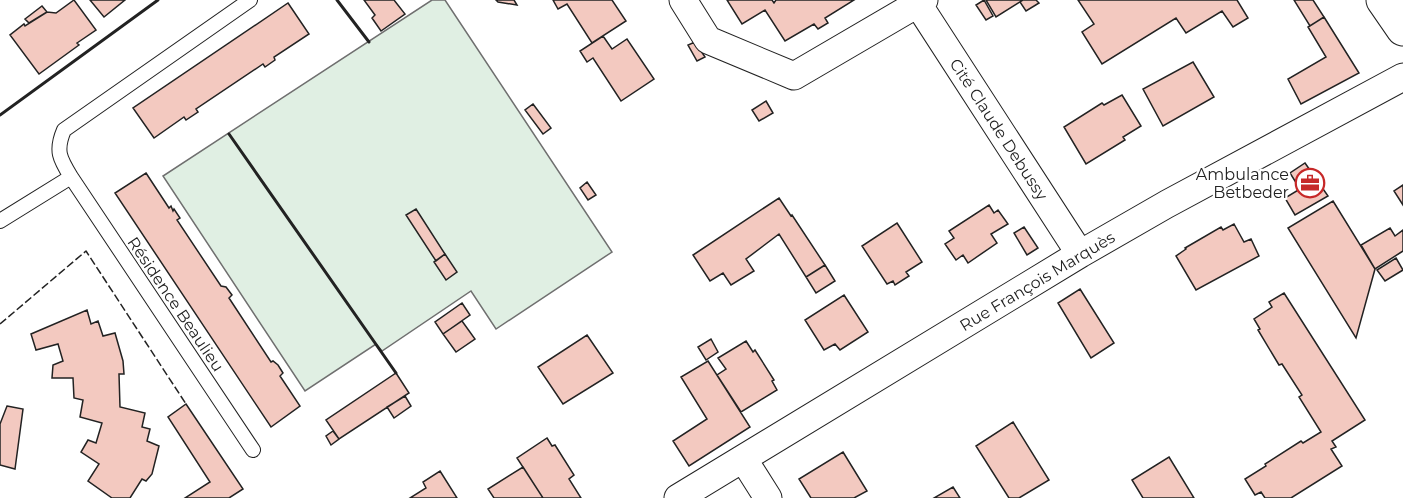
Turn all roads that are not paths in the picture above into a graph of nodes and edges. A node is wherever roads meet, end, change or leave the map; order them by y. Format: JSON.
{"nodes":[{"id":1,"x":250,"y":0,"type":"edge"},
{"id":2,"x":683,"y":0,"type":"edge"},
{"id":3,"x":1383,"y":0,"type":"edge"},
{"id":4,"x":921,"y":2,"type":"edge"},
{"id":5,"x":1403,"y":29,"type":"edge"},
{"id":6,"x":1403,"y":77,"type":"edge"},
{"id":7,"x":71,"y":177,"type":"junction"},
{"id":8,"x":0,"y":222,"type":"edge"},
{"id":9,"x":1080,"y":254,"type":"junction"},
{"id":10,"x":253,"y":450,"type":"dead end"},
{"id":11,"x":744,"y":459,"type":"junction"},
{"id":12,"x":678,"y":498,"type":"edge"},
{"id":13,"x":768,"y":498,"type":"edge"}],
"edges":[{"from":1,"to":7,"type":"lane","name":"Résidence Beaulieu"},
{"from":2,"to":4,"type":"street","name":"Cité Claude Debussy"},
{"from":3,"to":5,"type":"main road"},
{"from":4,"to":9,"type":"street","name":"Cité Claude Debussy"},
{"from":6,"to":9,"type":"street","name":"Rue François Marquès"},
{"from":7,"to":8,"type":"lane"},
{"from":7,"to":10,"type":"lane","name":"Résidence Beaulieu"},
{"from":9,"to":11,"type":"street","name":"Rue François Marquès"},
{"from":11,"to":12,"type":"street","name":"Rue François Marquès"},
{"from":11,"to":13,"type":"street"}]}
